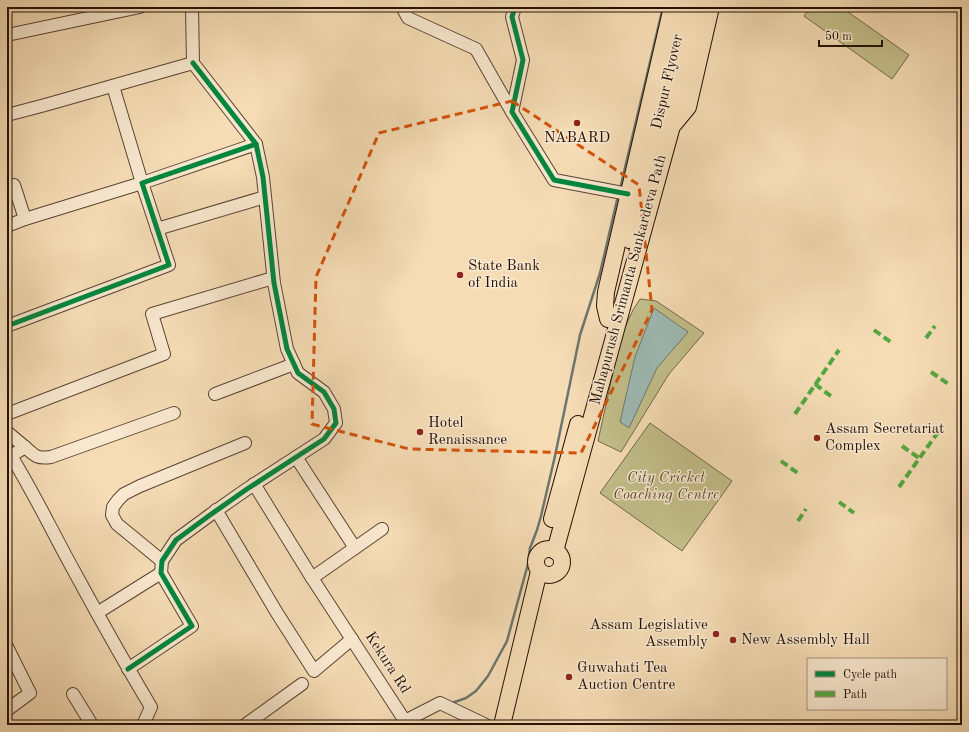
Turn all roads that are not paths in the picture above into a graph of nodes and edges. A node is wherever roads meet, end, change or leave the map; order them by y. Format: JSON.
{"nodes":[{"id":1,"x":140,"y":7,"type":"edge"},
{"id":2,"x":192,"y":7,"type":"edge"},
{"id":3,"x":402,"y":7,"type":"edge"},
{"id":4,"x":515,"y":7,"type":"edge"},
{"id":5,"x":672,"y":7,"type":"edge"},
{"id":6,"x":686,"y":7,"type":"edge"},
{"id":7,"x":699,"y":7,"type":"edge"},
{"id":8,"x":711,"y":7,"type":"edge"},
{"id":9,"x":7,"y":35,"type":"edge"},
{"id":10,"x":193,"y":64,"type":"junction"},
{"id":11,"x":112,"y":86,"type":"junction"},
{"id":12,"x":512,"y":112,"type":"junction"},
{"id":13,"x":7,"y":115,"type":"edge"},
{"id":14,"x":672,"y":126,"type":"junction"},
{"id":15,"x":256,"y":144,"type":"junction"},
{"id":16,"x":142,"y":183,"type":"junction"},
{"id":17,"x":14,"y":185,"type":"dead end"},
{"id":18,"x":622,"y":193,"type":"junction"},
{"id":19,"x":265,"y":197,"type":"junction"},
{"id":20,"x":25,"y":219,"type":"junction"},
{"id":21,"x":7,"y":226,"type":"edge"},
{"id":22,"x":157,"y":229,"type":"junction"},
{"id":23,"x":273,"y":278,"type":"junction"},
{"id":24,"x":608,"y":319,"type":"junction"},
{"id":25,"x":7,"y":326,"type":"edge"},
{"id":26,"x":294,"y":364,"type":"junction"},
{"id":27,"x":215,"y":394,"type":"dead end"},
{"id":28,"x":174,"y":413,"type":"dead end"},
{"id":29,"x":7,"y":414,"type":"edge"},
{"id":30,"x":7,"y":432,"type":"edge"},
{"id":31,"x":245,"y":443,"type":"dead end"},
{"id":32,"x":25,"y":447,"type":"junction"},
{"id":33,"x":9,"y":457,"type":"edge"},
{"id":34,"x":296,"y":457,"type":"junction"},
{"id":35,"x":254,"y":484,"type":"junction"},
{"id":36,"x":216,"y":510,"type":"junction"},
{"id":37,"x":382,"y":529,"type":"dead end"},
{"id":38,"x":355,"y":548,"type":"junction"},
{"id":39,"x":549,"y":550,"type":"junction"},
{"id":40,"x":162,"y":561,"type":"junction"},
{"id":41,"x":161,"y":573,"type":"junction"},
{"id":42,"x":544,"y":573,"type":"junction"},
{"id":43,"x":312,"y":578,"type":"junction"},
{"id":44,"x":97,"y":613,"type":"junction"},
{"id":45,"x":352,"y":639,"type":"junction"},
{"id":46,"x":7,"y":647,"type":"edge"},
{"id":47,"x":128,"y":669,"type":"junction"},
{"id":48,"x":302,"y":684,"type":"dead end"},
{"id":49,"x":73,"y":694,"type":"dead end"},
{"id":50,"x":7,"y":710,"type":"edge"},
{"id":51,"x":92,"y":725,"type":"edge"},
{"id":52,"x":143,"y":725,"type":"edge"},
{"id":53,"x":245,"y":725,"type":"edge"},
{"id":54,"x":486,"y":725,"type":"edge"},
{"id":55,"x":502,"y":725,"type":"edge"},
{"id":56,"x":512,"y":725,"type":"edge"}],
"edges":[{"from":1,"to":9,"type":"street"},
{"from":2,"to":10,"type":"street"},
{"from":3,"to":12,"type":"street"},
{"from":4,"to":12,"type":"street"},
{"from":5,"to":18,"type":"main road","name":"Mahapurush Srimanta Sankardeva Path"},
{"from":6,"to":24,"type":"main road","name":"Dispur Flyover"},
{"from":7,"to":14,"type":"main road","name":"Mahapurush Srimanta Sankardeva Path"},
{"from":8,"to":14,"type":"main road"},
{"from":10,"to":11,"type":"street"},
{"from":10,"to":15,"type":"street"},
{"from":11,"to":13,"type":"street"},
{"from":11,"to":16,"type":"street"},
{"from":12,"to":18,"type":"street"},
{"from":14,"to":39,"type":"main road","name":"Mahapurush Srimanta Sankardeva Path"},
{"from":15,"to":16,"type":"street"},
{"from":15,"to":19,"type":"street"},
{"from":16,"to":20,"type":"street"},
{"from":16,"to":22,"type":"street"},
{"from":17,"to":20,"type":"street"},
{"from":18,"to":24,"type":"main road","name":"Mahapurush Srimanta Sankardeva Path"},
{"from":19,"to":22,"type":"street"},
{"from":19,"to":23,"type":"street"},
{"from":20,"to":21,"type":"street"},
{"from":22,"to":25,"type":"street"},
{"from":23,"to":26,"type":"street"},
{"from":23,"to":29,"type":"street"},
{"from":24,"to":39,"type":"main road","name":"Mahapurush Srimanta Sankardeva Path"},
{"from":26,"to":27,"type":"street"},
{"from":26,"to":34,"type":"street"},
{"from":28,"to":32,"type":"street"},
{"from":30,"to":32,"type":"street"},
{"from":31,"to":40,"type":"street"},
{"from":32,"to":33,"type":"street"},
{"from":33,"to":44,"type":"street"},
{"from":34,"to":35,"type":"street"},
{"from":34,"to":38,"type":"street"},
{"from":35,"to":36,"type":"street"},
{"from":35,"to":43,"type":"street","name":"Kekura Rd"},
{"from":36,"to":40,"type":"street"},
{"from":36,"to":45,"type":"street"},
{"from":37,"to":38,"type":"street"},
{"from":38,"to":43,"type":"street"},
{"from":39,"to":42,"type":"main road"},
{"from":39,"to":42,"type":"main road"},
{"from":40,"to":41,"type":"street"},
{"from":41,"to":44,"type":"street"},
{"from":41,"to":47,"type":"street"},
{"from":42,"to":55,"type":"main road"},
{"from":42,"to":56,"type":"main road"},
{"from":43,"to":45,"type":"street","name":"Kekura Rd"},
{"from":44,"to":47,"type":"street"},
{"from":45,"to":54,"type":"street","name":"Kekura Rd"},
{"from":46,"to":50,"type":"street"},
{"from":47,"to":52,"type":"street"},
{"from":48,"to":53,"type":"street"},
{"from":49,"to":51,"type":"street"}]}
